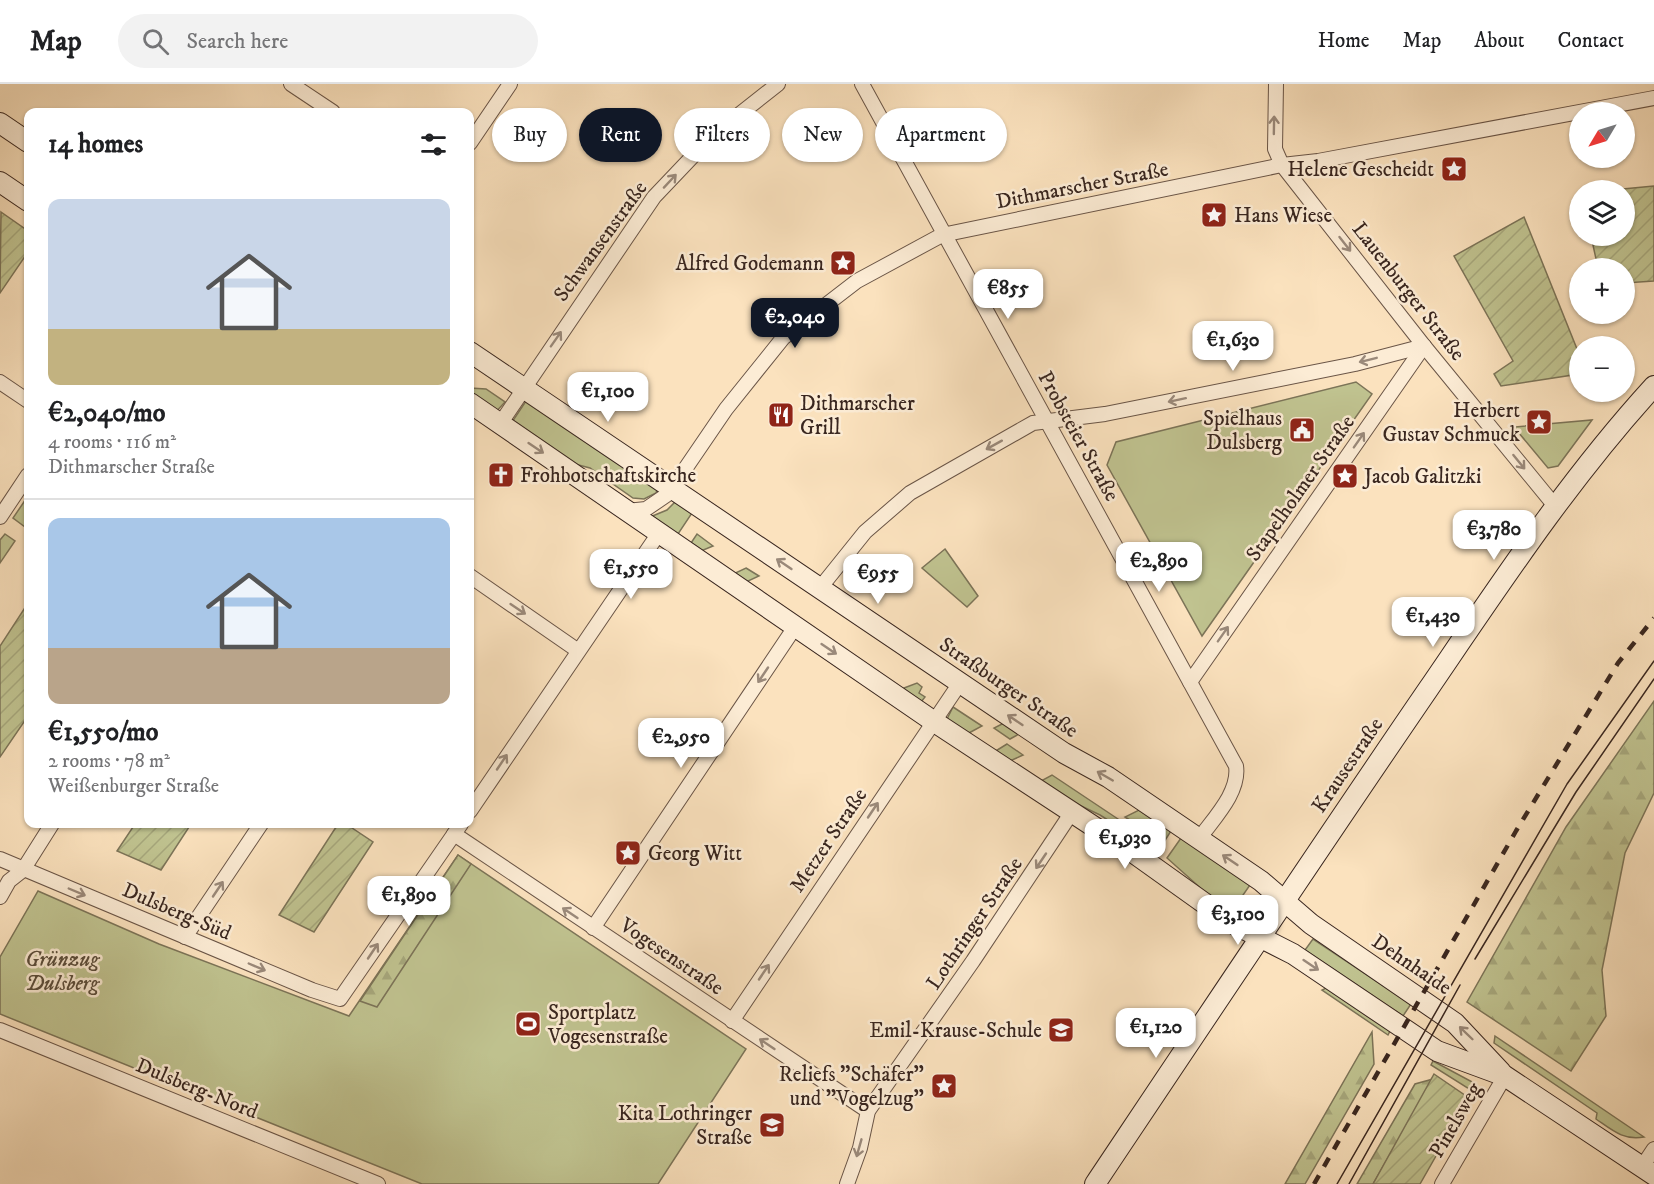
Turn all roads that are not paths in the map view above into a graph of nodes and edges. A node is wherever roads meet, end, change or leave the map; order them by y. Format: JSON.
{"nodes":[{"id":1,"x":291,"y":84,"type":"edge"},
{"id":2,"x":510,"y":84,"type":"edge"},
{"id":3,"x":778,"y":84,"type":"edge"},
{"id":4,"x":862,"y":84,"type":"edge"},
{"id":5,"x":1276,"y":84,"type":"edge"},
{"id":6,"x":1654,"y":98,"type":"edge"},
{"id":7,"x":327,"y":108,"type":"edge"},
{"id":8,"x":0,"y":123,"type":"edge"},
{"id":9,"x":474,"y":137,"type":"edge"},
{"id":10,"x":24,"y":139,"type":"edge"},
{"id":11,"x":1282,"y":165,"type":"junction"},
{"id":12,"x":0,"y":182,"type":"edge"},
{"id":13,"x":24,"y":198,"type":"edge"},
{"id":14,"x":942,"y":235,"type":"junction"},
{"id":15,"x":1424,"y":346,"type":"junction"},
{"id":16,"x":474,"y":355,"type":"edge"},
{"id":17,"x":0,"y":382,"type":"edge"},
{"id":18,"x":1654,"y":386,"type":"edge"},
{"id":19,"x":522,"y":387,"type":"junction"},
{"id":20,"x":24,"y":398,"type":"edge"},
{"id":21,"x":474,"y":406,"type":"edge"},
{"id":22,"x":1046,"y":421,"type":"junction"},
{"id":23,"x":500,"y":424,"type":"junction"},
{"id":24,"x":24,"y":480,"type":"edge"},
{"id":25,"x":672,"y":489,"type":"junction"},
{"id":26,"x":1556,"y":506,"type":"junction"},
{"id":27,"x":627,"y":511,"type":"junction"},
{"id":28,"x":0,"y":517,"type":"edge"},
{"id":29,"x":659,"y":533,"type":"junction"},
{"id":30,"x":474,"y":579,"type":"edge"},
{"id":31,"x":820,"y":588,"type":"junction"},
{"id":32,"x":795,"y":627,"type":"junction"},
{"id":33,"x":577,"y":650,"type":"junction"},
{"id":34,"x":1190,"y":682,"type":"junction"},
{"id":35,"x":960,"y":683,"type":"junction"},
{"id":36,"x":933,"y":721,"type":"junction"},
{"id":37,"x":474,"y":805,"type":"edge"},
{"id":38,"x":1072,"y":812,"type":"junction"},
{"id":39,"x":49,"y":828,"type":"edge"},
{"id":40,"x":258,"y":828,"type":"edge"},
{"id":41,"x":458,"y":829,"type":"edge"},
{"id":42,"x":1200,"y":839,"type":"junction"},
{"id":43,"x":0,"y":860,"type":"edge"},
{"id":44,"x":23,"y":870,"type":"junction"},
{"id":45,"x":0,"y":897,"type":"edge"},
{"id":46,"x":1284,"y":900,"type":"junction"},
{"id":47,"x":593,"y":928,"type":"junction"},
{"id":48,"x":1260,"y":936,"type":"junction"},
{"id":49,"x":185,"y":937,"type":"junction"},
{"id":50,"x":732,"y":1021,"type":"junction"},
{"id":51,"x":0,"y":1030,"type":"edge"},
{"id":52,"x":1505,"y":1076,"type":"junction"},
{"id":53,"x":868,"y":1111,"type":"junction"},
{"id":54,"x":1654,"y":1149,"type":"edge"},
{"id":55,"x":1648,"y":1171,"type":"edge"},
{"id":56,"x":378,"y":1184,"type":"edge"},
{"id":57,"x":847,"y":1184,"type":"edge"},
{"id":58,"x":1095,"y":1184,"type":"edge"},
{"id":59,"x":1442,"y":1184,"type":"edge"}],
"edges":[{"from":1,"to":7,"type":"street"},
{"from":2,"to":9,"type":"street"},
{"from":19,"to":3,"type":"street","name":"Schwansenstraße","one_way":true},
{"from":4,"to":14,"type":"street","name":"Probsteier Straße"},
{"from":11,"to":5,"type":"street","name":"Lauenburger Straße","one_way":true},
{"from":6,"to":11,"type":"street","name":"Dithmarscher Straße"},
{"from":8,"to":10,"type":"main road"},
{"from":11,"to":14,"type":"street","name":"Dithmarscher Straße"},
{"from":11,"to":15,"type":"street","name":"Lauenburger Straße","one_way":true},
{"from":12,"to":13,"type":"main road"},
{"from":14,"to":22,"type":"street","name":"Probsteier Straße"},
{"from":14,"to":25,"type":"street","name":"Dithmarscher Straße"},
{"from":15,"to":22,"type":"street","one_way":true},
{"from":15,"to":26,"type":"street","name":"Lauenburger Straße","one_way":true},
{"from":34,"to":15,"type":"street","name":"Stapelholmer Straße","one_way":true},
{"from":16,"to":19,"type":"main road","name":"Straßburger Straße"},
{"from":17,"to":20,"type":"street"},
{"from":18,"to":26,"type":"main road","name":"Krausestraße"},
{"from":19,"to":23,"type":"street","name":"Schwansenstraße"},
{"from":19,"to":25,"type":"main road","name":"Straßburger Straße"},
{"from":21,"to":23,"type":"main road"},
{"from":22,"to":31,"type":"street","one_way":true},
{"from":22,"to":34,"type":"street","name":"Probsteier Straße"},
{"from":23,"to":27,"type":"main road","one_way":true},
{"from":24,"to":28,"type":"street"},
{"from":25,"to":27,"type":"street","name":"Dithmarscher Straße"},
{"from":31,"to":25,"type":"main road","name":"Straßburger Straße","one_way":true},
{"from":26,"to":46,"type":"main road","name":"Krausestraße"},
{"from":27,"to":29,"type":"main road"},
{"from":29,"to":32,"type":"main road"},
{"from":29,"to":33,"type":"street"},
{"from":30,"to":33,"type":"street","one_way":true},
{"from":31,"to":35,"type":"main road","name":"Straßburger Straße"},
{"from":32,"to":36,"type":"main road","one_way":true},
{"from":32,"to":47,"type":"street","one_way":true},
{"from":37,"to":33,"type":"street","one_way":true},
{"from":34,"to":42,"type":"street","name":"Probsteier Straße"},
{"from":35,"to":36,"type":"street","name":"Metzer Straße"},
{"from":42,"to":35,"type":"main road","name":"Straßburger Straße","one_way":true},
{"from":36,"to":38,"type":"main road"},
{"from":50,"to":36,"type":"street","name":"Metzer Straße","one_way":true},
{"from":38,"to":48,"type":"main road"},
{"from":38,"to":53,"type":"street","name":"Lothringer Straße","one_way":true},
{"from":39,"to":44,"type":"street"},
{"from":49,"to":40,"type":"street","one_way":true},
{"from":47,"to":41,"type":"street","name":"Vogesenstraße","one_way":true},
{"from":49,"to":41,"type":"street","name":"Dulsberg-Süd","one_way":true},
{"from":46,"to":42,"type":"main road","name":"Straßburger Straße","one_way":true},
{"from":43,"to":44,"type":"street","name":"Dulsberg-Süd"},
{"from":44,"to":45,"type":"street"},
{"from":44,"to":49,"type":"street","name":"Dulsberg-Süd","one_way":true},
{"from":46,"to":48,"type":"main road","name":"Krausestraße"},
{"from":52,"to":46,"type":"main road","name":"Dehnhaide","one_way":true},
{"from":47,"to":50,"type":"street","name":"Vogesenstraße"},
{"from":48,"to":52,"type":"main road","name":"Dehnhaide","one_way":true},
{"from":48,"to":58,"type":"main road","name":"Krausestraße"},
{"from":53,"to":50,"type":"street","name":"Vogesenstraße","one_way":true},
{"from":51,"to":56,"type":"street","name":"Dulsberg-Nord"},
{"from":52,"to":55,"type":"main road","name":"Dehnhaide"},
{"from":52,"to":59,"type":"street","name":"Pinelsweg"},
{"from":53,"to":57,"type":"street","name":"Lothringer Straße","one_way":true},
{"from":54,"to":55,"type":"street"}]}
